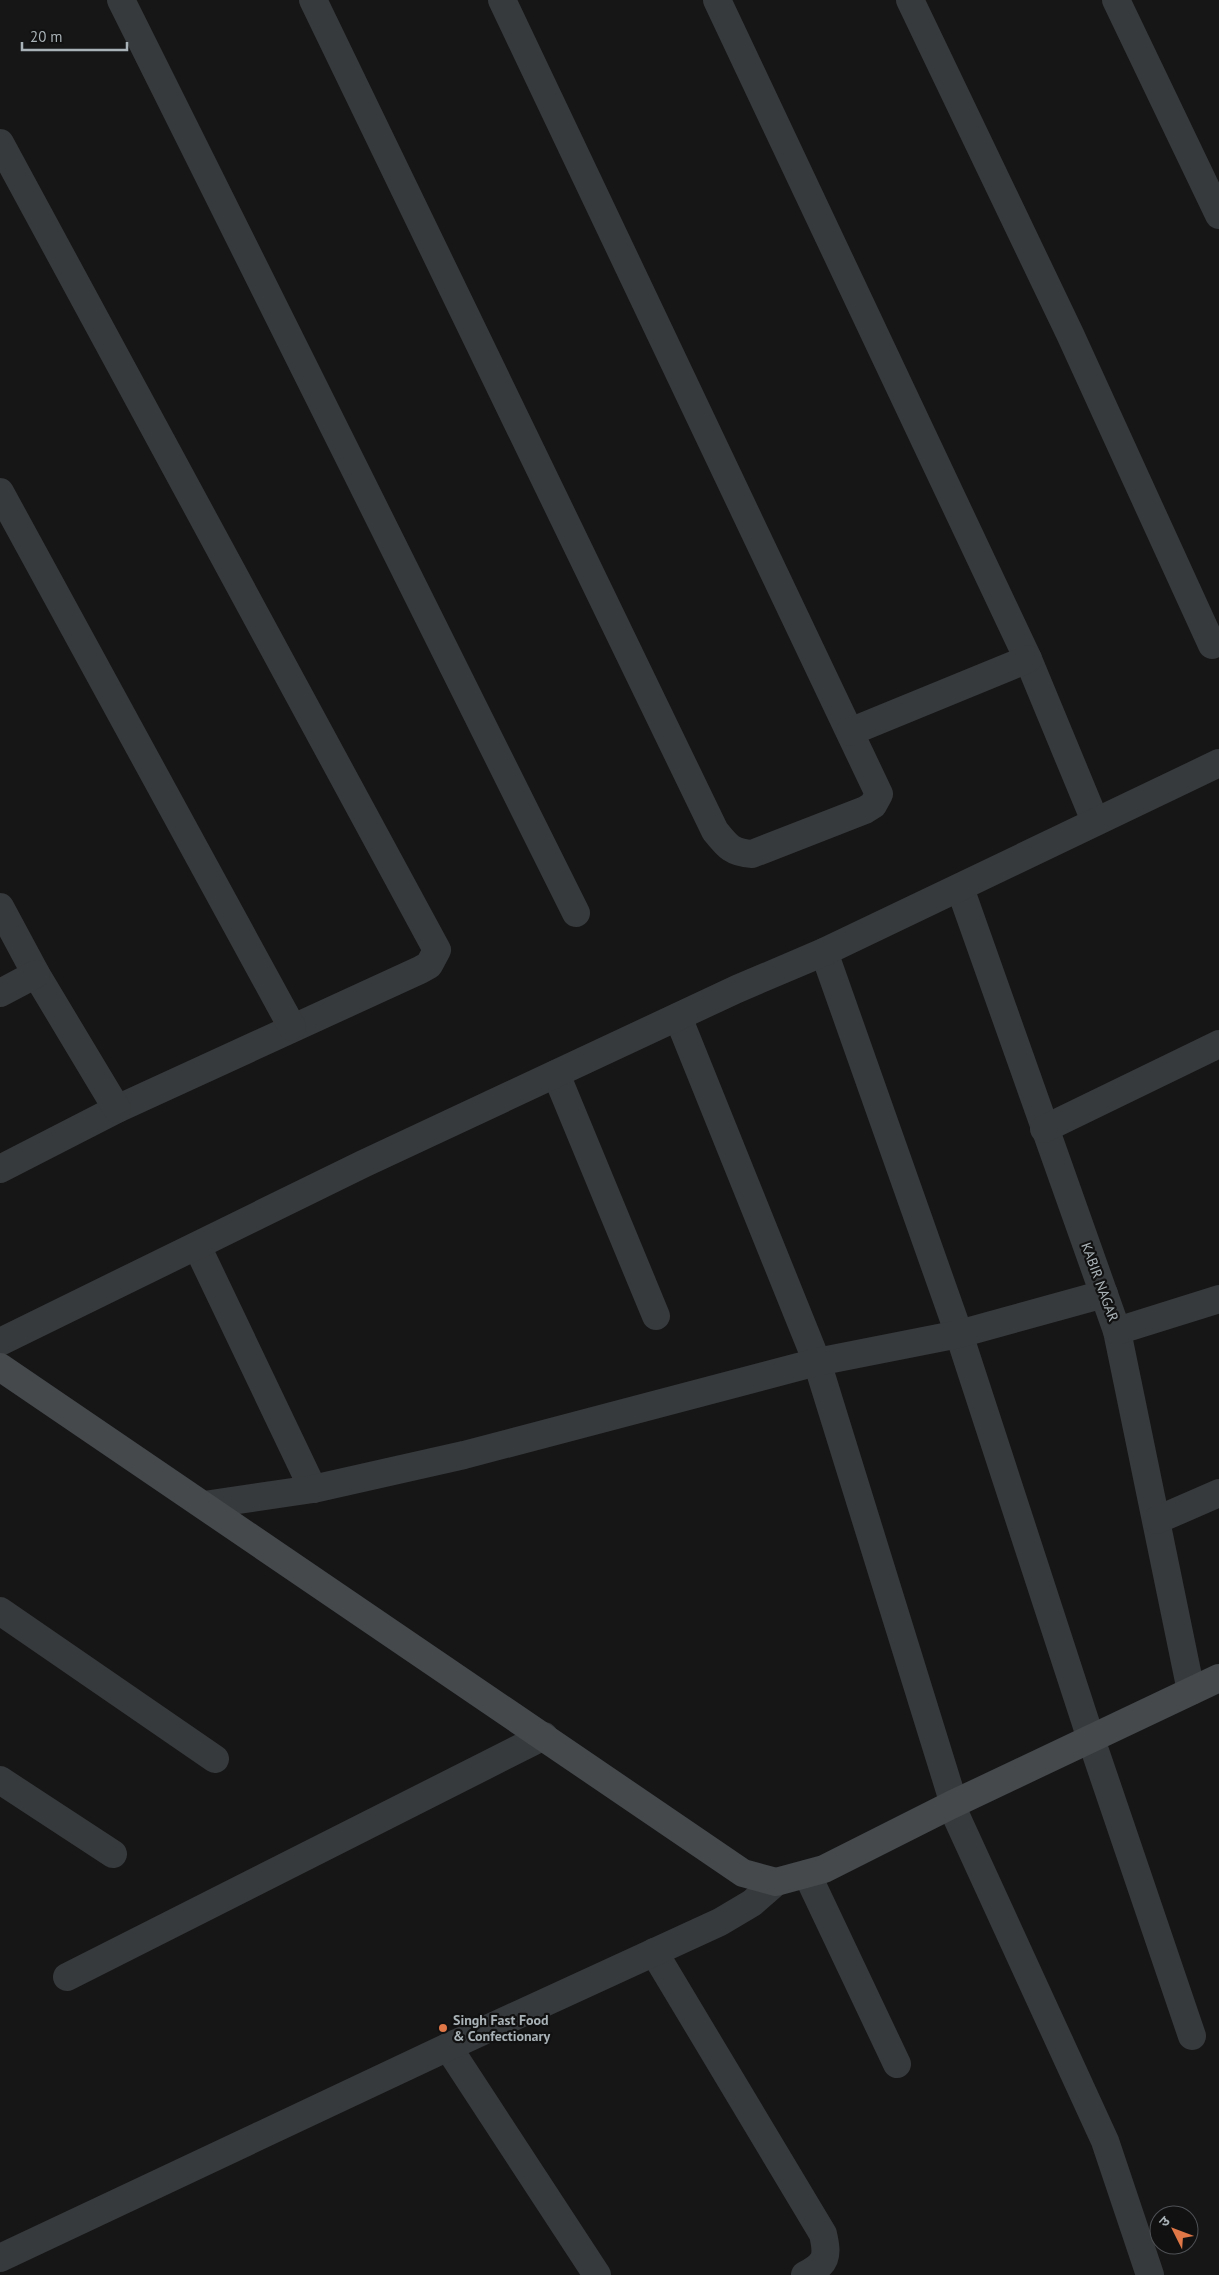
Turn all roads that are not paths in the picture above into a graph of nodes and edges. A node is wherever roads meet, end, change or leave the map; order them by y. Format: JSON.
{"nodes":[{"id":1,"x":121,"y":0,"type":"edge"},
{"id":2,"x":313,"y":0,"type":"edge"},
{"id":3,"x":502,"y":0,"type":"edge"},
{"id":4,"x":717,"y":0,"type":"edge"},
{"id":5,"x":910,"y":0,"type":"edge"},
{"id":6,"x":1116,"y":0,"type":"edge"},
{"id":7,"x":0,"y":143,"type":"edge"},
{"id":8,"x":1219,"y":215,"type":"edge"},
{"id":9,"x":0,"y":492,"type":"edge"},
{"id":10,"x":1212,"y":645,"type":"dead end"},
{"id":11,"x":1028,"y":659,"type":"junction"},
{"id":12,"x":850,"y":732,"type":"junction"},
{"id":13,"x":1219,"y":763,"type":"edge"},
{"id":14,"x":1095,"y":821,"type":"junction"},
{"id":15,"x":960,"y":888,"type":"junction"},
{"id":16,"x":0,"y":907,"type":"edge"},
{"id":17,"x":576,"y":913,"type":"dead end"},
{"id":18,"x":824,"y":952,"type":"junction"},
{"id":19,"x":36,"y":974,"type":"junction"},
{"id":20,"x":0,"y":993,"type":"edge"},
{"id":21,"x":678,"y":1017,"type":"junction"},
{"id":22,"x":292,"y":1027,"type":"junction"},
{"id":23,"x":1219,"y":1044,"type":"edge"},
{"id":24,"x":556,"y":1074,"type":"junction"},
{"id":25,"x":117,"y":1108,"type":"junction"},
{"id":26,"x":1044,"y":1129,"type":"junction"},
{"id":27,"x":0,"y":1169,"type":"edge"},
{"id":28,"x":197,"y":1246,"type":"junction"},
{"id":29,"x":1104,"y":1294,"type":"junction"},
{"id":30,"x":1219,"y":1299,"type":"edge"},
{"id":31,"x":656,"y":1316,"type":"dead end"},
{"id":32,"x":1117,"y":1331,"type":"junction"},
{"id":33,"x":959,"y":1334,"type":"junction"},
{"id":34,"x":0,"y":1342,"type":"edge"},
{"id":35,"x":817,"y":1362,"type":"junction"},
{"id":36,"x":0,"y":1367,"type":"edge"},
{"id":37,"x":313,"y":1489,"type":"junction"},
{"id":38,"x":1219,"y":1493,"type":"edge"},
{"id":39,"x":204,"y":1505,"type":"junction"},
{"id":40,"x":1157,"y":1520,"type":"junction"},
{"id":41,"x":0,"y":1611,"type":"edge"},
{"id":42,"x":1219,"y":1678,"type":"edge"},
{"id":43,"x":1190,"y":1691,"type":"junction"},
{"id":44,"x":544,"y":1736,"type":"junction"},
{"id":45,"x":1091,"y":1739,"type":"junction"},
{"id":46,"x":215,"y":1759,"type":"dead end"},
{"id":47,"x":0,"y":1780,"type":"edge"},
{"id":48,"x":951,"y":1805,"type":"junction"},
{"id":49,"x":113,"y":1854,"type":"dead end"},
{"id":50,"x":807,"y":1874,"type":"junction"},
{"id":51,"x":776,"y":1882,"type":"junction"},
{"id":52,"x":654,"y":1952,"type":"junction"},
{"id":53,"x":67,"y":1977,"type":"dead end"},
{"id":54,"x":1192,"y":2036,"type":"dead end"},
{"id":55,"x":448,"y":2047,"type":"junction"},
{"id":56,"x":897,"y":2064,"type":"dead end"},
{"id":57,"x":2,"y":2253,"type":"edge"},
{"id":58,"x":597,"y":2275,"type":"edge"},
{"id":59,"x":805,"y":2275,"type":"edge"},
{"id":60,"x":1150,"y":2275,"type":"edge"}],
"edges":[{"from":1,"to":17,"type":"street"},
{"from":2,"to":12,"type":"street"},
{"from":3,"to":12,"type":"street"},
{"from":4,"to":11,"type":"street"},
{"from":5,"to":10,"type":"street"},
{"from":6,"to":8,"type":"street"},
{"from":7,"to":22,"type":"street"},
{"from":9,"to":22,"type":"street"},
{"from":11,"to":12,"type":"street"},
{"from":11,"to":14,"type":"street"},
{"from":13,"to":14,"type":"street"},
{"from":14,"to":15,"type":"street"},
{"from":15,"to":18,"type":"street"},
{"from":15,"to":26,"type":"street","name":"KABIR NAGAR"},
{"from":16,"to":19,"type":"street"},
{"from":18,"to":21,"type":"street"},
{"from":18,"to":33,"type":"street"},
{"from":19,"to":20,"type":"street"},
{"from":19,"to":25,"type":"street"},
{"from":21,"to":24,"type":"street"},
{"from":21,"to":35,"type":"street"},
{"from":22,"to":25,"type":"street"},
{"from":23,"to":26,"type":"street"},
{"from":24,"to":28,"type":"street"},
{"from":24,"to":31,"type":"street"},
{"from":25,"to":27,"type":"street"},
{"from":26,"to":29,"type":"street","name":"KABIR NAGAR"},
{"from":28,"to":34,"type":"street"},
{"from":28,"to":37,"type":"street"},
{"from":29,"to":32,"type":"street","name":"KABIR NAGAR"},
{"from":29,"to":33,"type":"street"},
{"from":30,"to":32,"type":"street"},
{"from":32,"to":40,"type":"street","name":"KABIR NAGAR"},
{"from":33,"to":35,"type":"street"},
{"from":33,"to":45,"type":"street"},
{"from":35,"to":37,"type":"street"},
{"from":35,"to":48,"type":"street"},
{"from":36,"to":39,"type":"street"},
{"from":37,"to":39,"type":"street"},
{"from":38,"to":40,"type":"street"},
{"from":39,"to":44,"type":"street"},
{"from":40,"to":43,"type":"street","name":"KABIR NAGAR"},
{"from":41,"to":46,"type":"street"},
{"from":42,"to":43,"type":"street"},
{"from":43,"to":45,"type":"street"},
{"from":44,"to":51,"type":"street"},
{"from":44,"to":53,"type":"street"},
{"from":45,"to":48,"type":"street"},
{"from":45,"to":54,"type":"street"},
{"from":47,"to":49,"type":"street"},
{"from":48,"to":50,"type":"street"},
{"from":48,"to":60,"type":"street"},
{"from":50,"to":51,"type":"street"},
{"from":50,"to":56,"type":"street"},
{"from":51,"to":52,"type":"street"},
{"from":52,"to":55,"type":"street"},
{"from":52,"to":59,"type":"street"},
{"from":55,"to":57,"type":"street"},
{"from":55,"to":58,"type":"street"}]}
